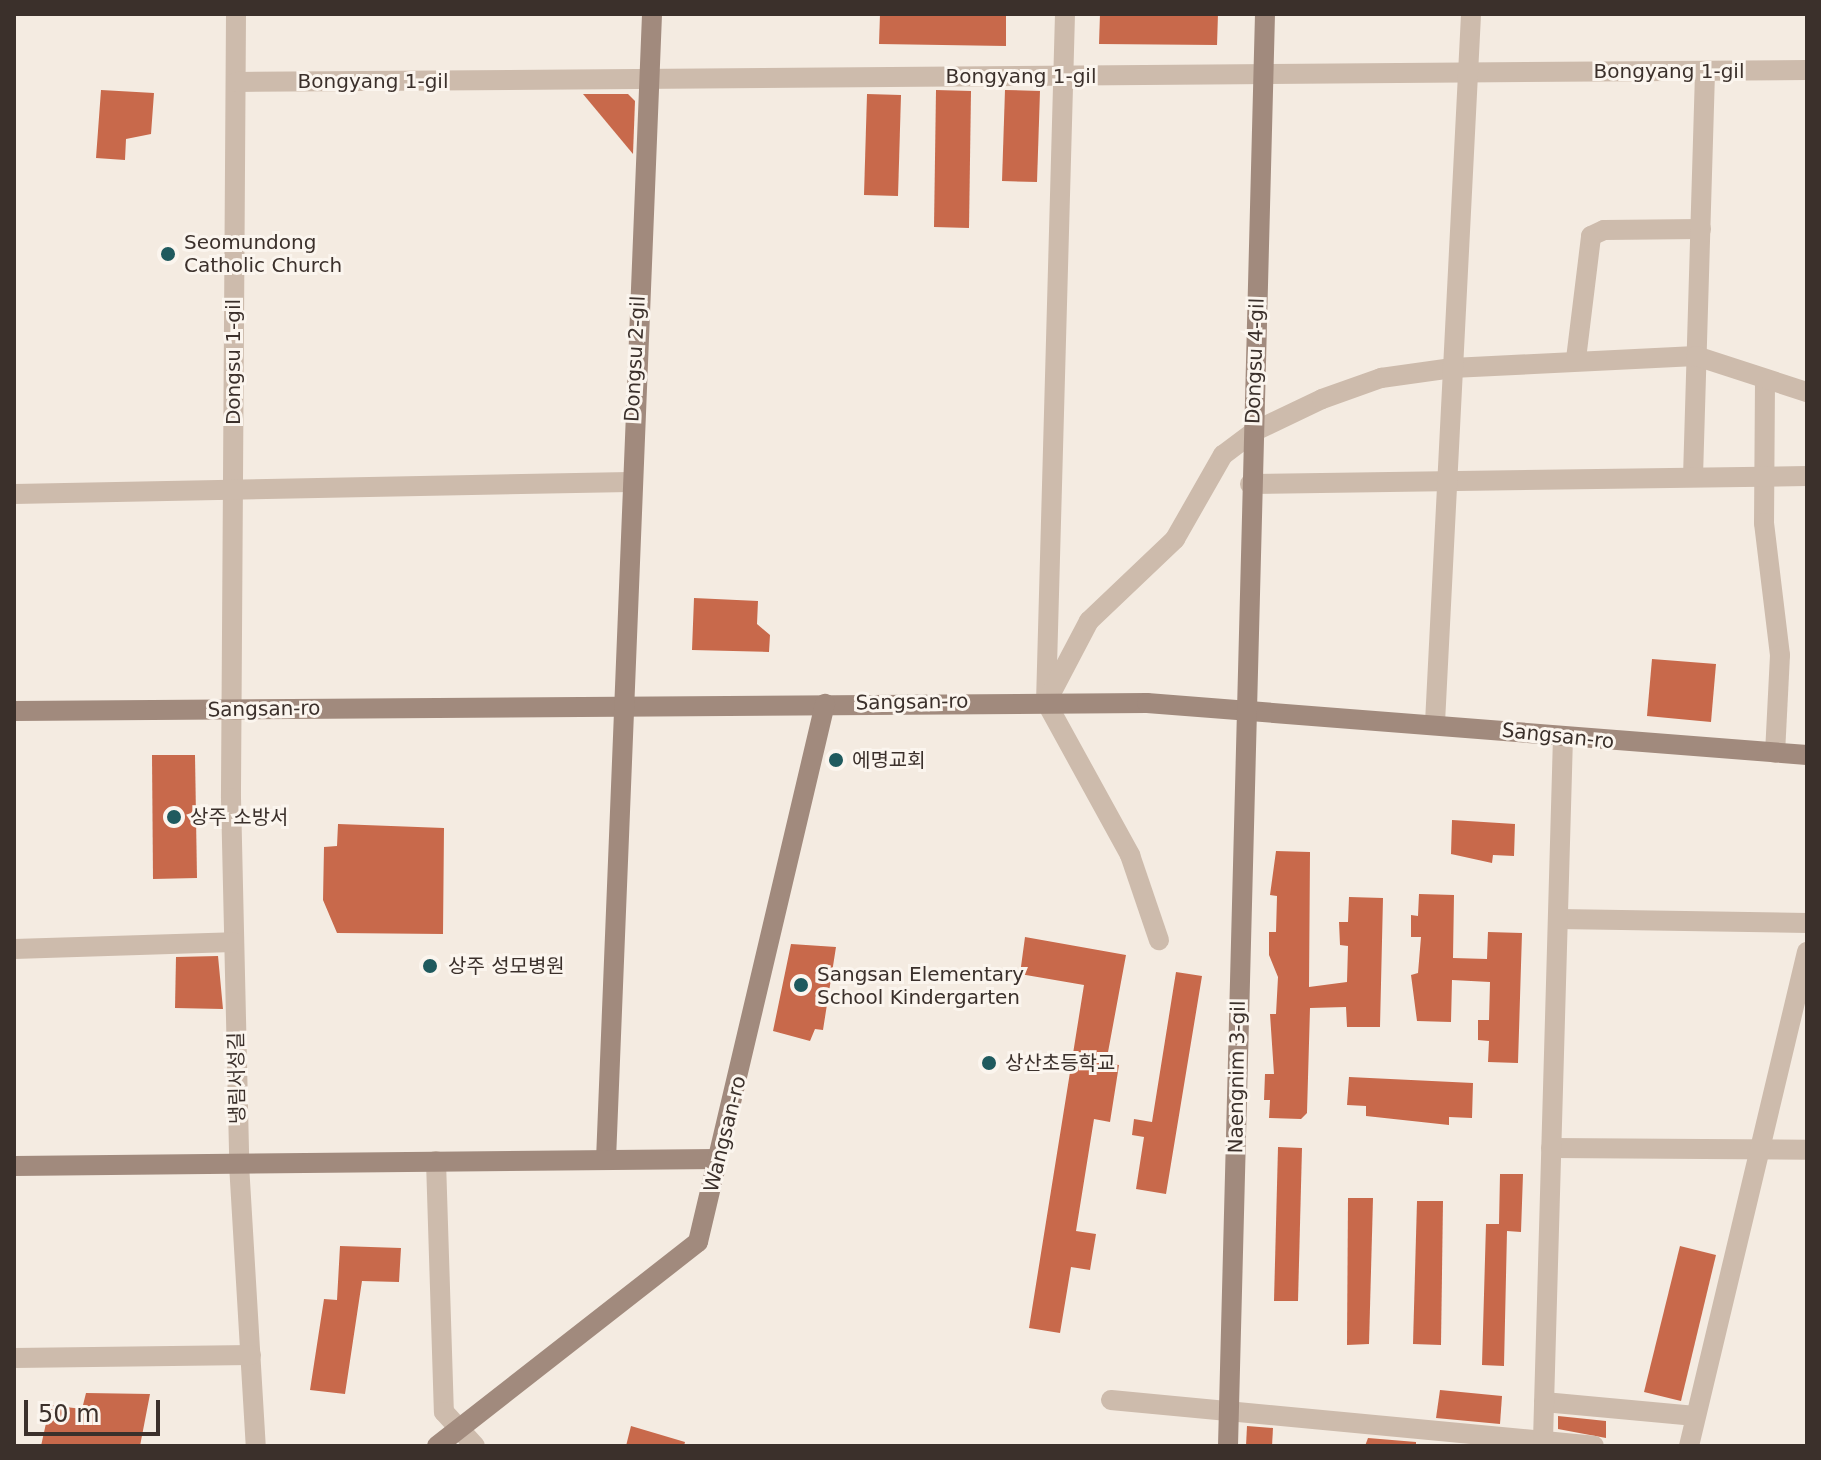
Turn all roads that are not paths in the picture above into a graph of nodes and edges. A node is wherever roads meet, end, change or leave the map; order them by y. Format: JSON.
{"nodes":[{"id":1,"x":236,"y":14,"type":"edge"},
{"id":2,"x":652,"y":14,"type":"edge"},
{"id":3,"x":1065,"y":14,"type":"edge"},
{"id":4,"x":1265,"y":14,"type":"edge"},
{"id":5,"x":1471,"y":14,"type":"edge"},
{"id":6,"x":1807,"y":70,"type":"edge"},
{"id":7,"x":1705,"y":71,"type":"junction"},
{"id":8,"x":1469,"y":73,"type":"junction"},
{"id":9,"x":1263,"y":74,"type":"junction"},
{"id":10,"x":1064,"y":76,"type":"junction"},
{"id":11,"x":649,"y":79,"type":"junction"},
{"id":12,"x":236,"y":82,"type":"junction"},
{"id":13,"x":1701,"y":229,"type":"junction"},
{"id":14,"x":1696,"y":356,"type":"junction"},
{"id":15,"x":1576,"y":359,"type":"junction"},
{"id":16,"x":1452,"y":368,"type":"junction"},
{"id":17,"x":1765,"y":381,"type":"junction"},
{"id":18,"x":1807,"y":392,"type":"edge"},
{"id":19,"x":1253,"y":432,"type":"junction"},
{"id":20,"x":1764,"y":476,"type":"junction"},
{"id":21,"x":1807,"y":476,"type":"edge"},
{"id":22,"x":1693,"y":477,"type":"junction"},
{"id":23,"x":1448,"y":481,"type":"junction"},
{"id":24,"x":630,"y":482,"type":"junction"},
{"id":25,"x":1250,"y":484,"type":"junction"},
{"id":26,"x":232,"y":492,"type":"junction"},
{"id":27,"x":14,"y":494,"type":"edge"},
{"id":28,"x":1046,"y":702,"type":"junction"},
{"id":29,"x":624,"y":704,"type":"junction"},
{"id":30,"x":825,"y":704,"type":"junction"},
{"id":31,"x":1246,"y":708,"type":"junction"},
{"id":32,"x":230,"y":710,"type":"junction"},
{"id":33,"x":14,"y":711,"type":"edge"},
{"id":34,"x":1435,"y":723,"type":"junction"},
{"id":35,"x":1563,"y":738,"type":"junction"},
{"id":36,"x":1775,"y":753,"type":"junction"},
{"id":37,"x":1807,"y":755,"type":"edge"},
{"id":38,"x":1558,"y":919,"type":"junction"},
{"id":39,"x":1807,"y":923,"type":"edge"},
{"id":40,"x":1159,"y":940,"type":"dead end"},
{"id":41,"x":233,"y":942,"type":"junction"},
{"id":42,"x":14,"y":949,"type":"edge"},
{"id":43,"x":1807,"y":952,"type":"edge"},
{"id":44,"x":1551,"y":1148,"type":"junction"},
{"id":45,"x":1761,"y":1150,"type":"junction"},
{"id":46,"x":1807,"y":1150,"type":"edge"},
{"id":47,"x":718,"y":1159,"type":"junction"},
{"id":48,"x":606,"y":1160,"type":"junction"},
{"id":49,"x":436,"y":1161,"type":"junction"},
{"id":50,"x":239,"y":1164,"type":"junction"},
{"id":51,"x":14,"y":1166,"type":"edge"},
{"id":52,"x":251,"y":1355,"type":"junction"},
{"id":53,"x":14,"y":1358,"type":"edge"},
{"id":54,"x":1111,"y":1400,"type":"dead end"},
{"id":55,"x":1544,"y":1402,"type":"junction"},
{"id":56,"x":1230,"y":1411,"type":"junction"},
{"id":57,"x":1695,"y":1416,"type":"junction"},
{"id":58,"x":461,"y":1429,"type":"junction"},
{"id":59,"x":1550,"y":1443,"type":"edge"},
{"id":60,"x":256,"y":1446,"type":"edge"},
{"id":61,"x":437,"y":1446,"type":"edge"},
{"id":62,"x":475,"y":1446,"type":"edge"},
{"id":63,"x":1228,"y":1446,"type":"edge"},
{"id":64,"x":1594,"y":1446,"type":"edge"},
{"id":65,"x":1689,"y":1446,"type":"edge"}],
"edges":[{"from":1,"to":12,"type":"street","name":"Dongsu 1-gil"},
{"from":2,"to":11,"type":"street","name":"Dongsu 2-gil"},
{"from":3,"to":10,"type":"street"},
{"from":4,"to":9,"type":"street","name":"Dongsu 4-gil"},
{"from":5,"to":8,"type":"street"},
{"from":6,"to":7,"type":"street","name":"Bongyang 1-gil"},
{"from":7,"to":8,"type":"street","name":"Bongyang 1-gil"},
{"from":7,"to":13,"type":"street"},
{"from":8,"to":9,"type":"street","name":"Bongyang 1-gil"},
{"from":8,"to":16,"type":"street"},
{"from":9,"to":10,"type":"street","name":"Bongyang 1-gil"},
{"from":9,"to":19,"type":"street","name":"Dongsu 4-gil"},
{"from":10,"to":11,"type":"street","name":"Bongyang 1-gil"},
{"from":10,"to":28,"type":"street"},
{"from":11,"to":12,"type":"street","name":"Bongyang 1-gil"},
{"from":11,"to":24,"type":"street","name":"Dongsu 2-gil"},
{"from":12,"to":26,"type":"street","name":"Dongsu 1-gil"},
{"from":13,"to":14,"type":"street"},
{"from":13,"to":15,"type":"street"},
{"from":14,"to":15,"type":"street"},
{"from":14,"to":17,"type":"street"},
{"from":14,"to":22,"type":"street"},
{"from":15,"to":16,"type":"street"},
{"from":16,"to":19,"type":"street"},
{"from":16,"to":23,"type":"street"},
{"from":17,"to":18,"type":"street"},
{"from":17,"to":20,"type":"street"},
{"from":19,"to":25,"type":"street","name":"Dongsu 4-gil"},
{"from":19,"to":28,"type":"street"},
{"from":20,"to":21,"type":"street"},
{"from":20,"to":22,"type":"street"},
{"from":20,"to":36,"type":"street"},
{"from":22,"to":23,"type":"street"},
{"from":23,"to":25,"type":"street"},
{"from":23,"to":34,"type":"street"},
{"from":24,"to":26,"type":"street"},
{"from":24,"to":29,"type":"street","name":"Dongsu 2-gil"},
{"from":25,"to":31,"type":"street","name":"Dongsu 4-gil"},
{"from":26,"to":27,"type":"street"},
{"from":26,"to":32,"type":"street","name":"Dongsu 1-gil"},
{"from":28,"to":30,"type":"street","name":"Sangsan-ro"},
{"from":28,"to":31,"type":"street","name":"Sangsan-ro"},
{"from":28,"to":40,"type":"street"},
{"from":29,"to":30,"type":"street","name":"Sangsan-ro"},
{"from":29,"to":32,"type":"street","name":"Sangsan-ro"},
{"from":29,"to":48,"type":"street","name":"Dongsu 2-gil"},
{"from":30,"to":47,"type":"street","name":"Wangsan-ro"},
{"from":31,"to":34,"type":"street","name":"Sangsan-ro"},
{"from":31,"to":56,"type":"street","name":"Naengnim 3-gil"},
{"from":32,"to":33,"type":"street","name":"Sangsan-ro"},
{"from":32,"to":41,"type":"street","name":"냉림서성길"},
{"from":34,"to":35,"type":"street","name":"Sangsan-ro"},
{"from":35,"to":36,"type":"street","name":"Sangsan-ro"},
{"from":35,"to":38,"type":"street"},
{"from":36,"to":37,"type":"street","name":"Sangsan-ro"},
{"from":38,"to":39,"type":"street"},
{"from":38,"to":44,"type":"street"},
{"from":41,"to":42,"type":"street"},
{"from":41,"to":50,"type":"street","name":"냉림서성길"},
{"from":43,"to":45,"type":"street"},
{"from":44,"to":45,"type":"street"},
{"from":44,"to":55,"type":"street"},
{"from":45,"to":46,"type":"street"},
{"from":45,"to":57,"type":"street"},
{"from":47,"to":48,"type":"street"},
{"from":47,"to":58,"type":"street","name":"Wangsan-ro"},
{"from":48,"to":49,"type":"street"},
{"from":49,"to":50,"type":"street"},
{"from":49,"to":58,"type":"street"},
{"from":50,"to":51,"type":"street"},
{"from":50,"to":52,"type":"street","name":"냉림서성길"},
{"from":52,"to":53,"type":"street"},
{"from":52,"to":60,"type":"street","name":"냉림서성길"},
{"from":54,"to":56,"type":"street"},
{"from":55,"to":57,"type":"street"},
{"from":55,"to":59,"type":"street"},
{"from":56,"to":59,"type":"street"},
{"from":56,"to":63,"type":"street","name":"Naengnim 3-gil"},
{"from":57,"to":65,"type":"street"},
{"from":58,"to":61,"type":"street","name":"Wangsan-ro"},
{"from":58,"to":62,"type":"street"},
{"from":59,"to":64,"type":"street"}]}
